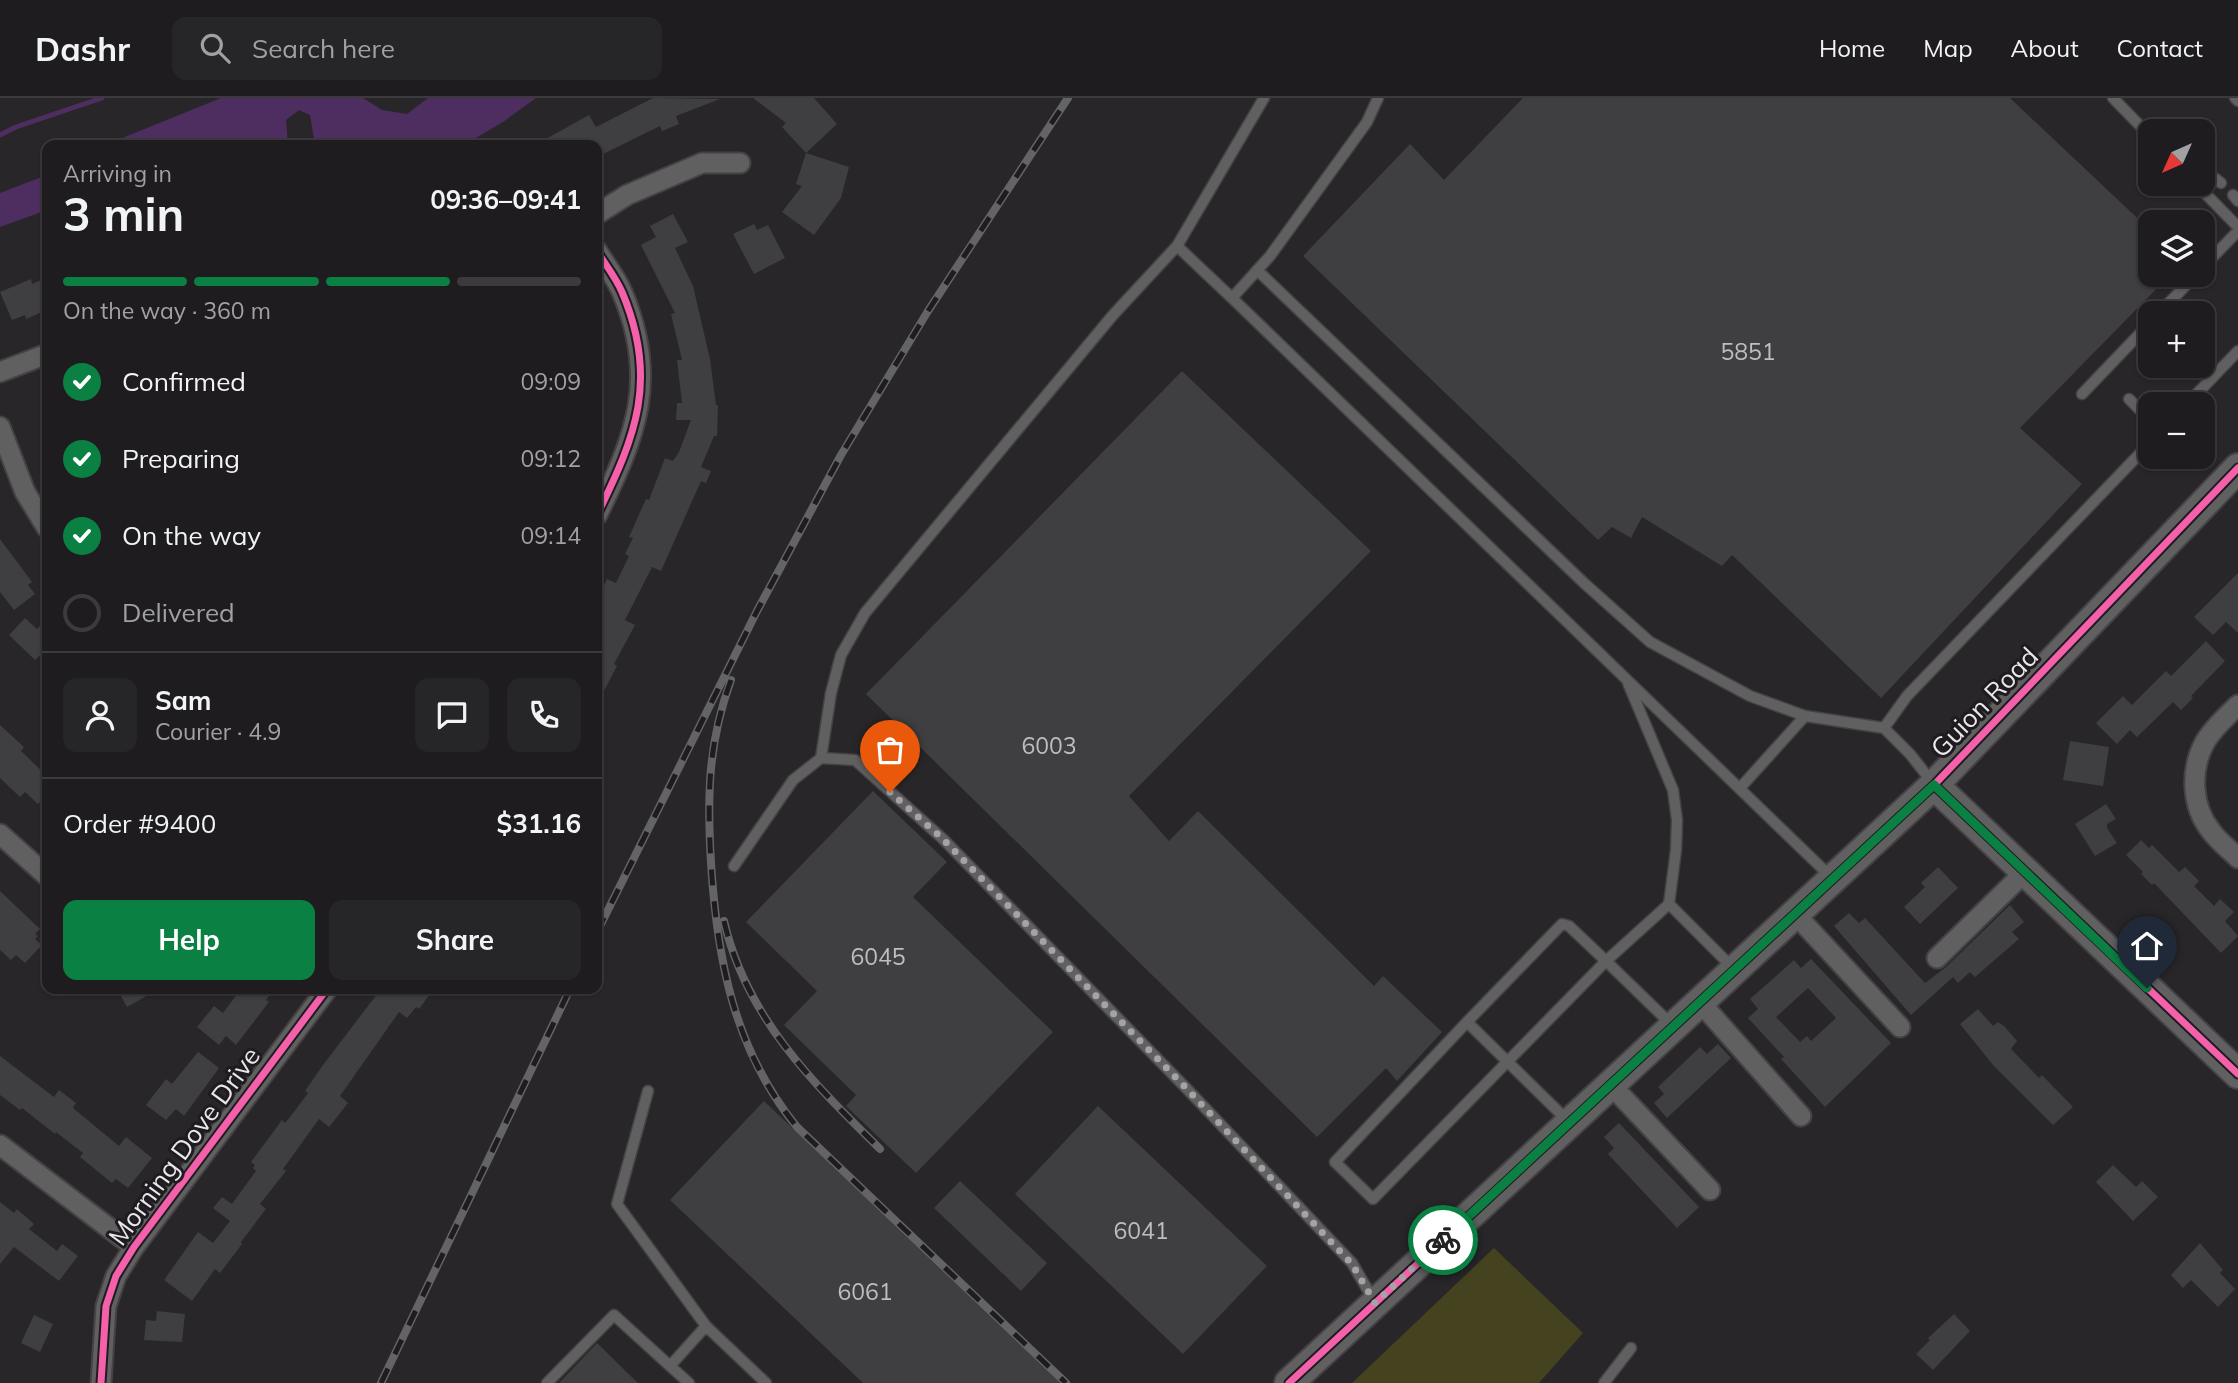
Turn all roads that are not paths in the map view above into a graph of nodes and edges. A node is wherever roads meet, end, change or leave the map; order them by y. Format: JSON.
{"nodes":[{"id":1,"x":1264,"y":98,"type":"edge"},
{"id":2,"x":1378,"y":98,"type":"edge"},
{"id":3,"x":2113,"y":98,"type":"edge"},
{"id":4,"x":2138,"y":124,"type":"edge"},
{"id":5,"x":740,"y":163,"type":"dead end"},
{"id":6,"x":2216,"y":179,"type":"edge"},
{"id":7,"x":2221,"y":183,"type":"dead end"},
{"id":8,"x":2207,"y":196,"type":"edge"},
{"id":9,"x":602,"y":211,"type":"edge"},
{"id":10,"x":2238,"y":229,"type":"edge"},
{"id":11,"x":1177,"y":246,"type":"junction"},
{"id":12,"x":2215,"y":254,"type":"edge"},
{"id":13,"x":602,"y":258,"type":"edge"},
{"id":14,"x":1257,"y":270,"type":"junction"},
{"id":15,"x":2184,"y":287,"type":"edge"},
{"id":16,"x":1231,"y":298,"type":"junction"},
{"id":17,"x":2171,"y":301,"type":"edge"},
{"id":18,"x":2138,"y":336,"type":"edge"},
{"id":19,"x":2238,"y":351,"type":"edge"},
{"id":20,"x":42,"y":356,"type":"edge"},
{"id":21,"x":0,"y":372,"type":"edge"},
{"id":22,"x":2199,"y":392,"type":"edge"},
{"id":23,"x":2082,"y":394,"type":"dead end"},
{"id":24,"x":2129,"y":400,"type":"dead end"},
{"id":25,"x":2138,"y":409,"type":"edge"},
{"id":26,"x":0,"y":427,"type":"edge"},
{"id":27,"x":2138,"y":455,"type":"edge"},
{"id":28,"x":2238,"y":468,"type":"edge"},
{"id":29,"x":602,"y":505,"type":"edge"},
{"id":30,"x":42,"y":520,"type":"edge"},
{"id":31,"x":1626,"y":678,"type":"junction"},
{"id":32,"x":2238,"y":705,"type":"edge"},
{"id":33,"x":1805,"y":716,"type":"junction"},
{"id":34,"x":1884,"y":728,"type":"junction"},
{"id":35,"x":821,"y":758,"type":"junction"},
{"id":36,"x":1934,"y":785,"type":"junction"},
{"id":37,"x":1740,"y":788,"type":"junction"},
{"id":38,"x":0,"y":834,"type":"edge"},
{"id":39,"x":2238,"y":858,"type":"edge"},
{"id":40,"x":734,"y":866,"type":"dead end"},
{"id":41,"x":42,"y":872,"type":"edge"},
{"id":42,"x":2025,"y":872,"type":"junction"},
{"id":43,"x":1833,"y":878,"type":"junction"},
{"id":44,"x":1669,"y":904,"type":"junction"},
{"id":45,"x":1795,"y":914,"type":"junction"},
{"id":46,"x":1937,"y":958,"type":"dead end"},
{"id":47,"x":1606,"y":961,"type":"junction"},
{"id":48,"x":1735,"y":970,"type":"junction"},
{"id":49,"x":323,"y":994,"type":"edge"},
{"id":50,"x":1700,"y":1002,"type":"junction"},
{"id":51,"x":1467,"y":1022,"type":"junction"},
{"id":52,"x":1673,"y":1027,"type":"junction"},
{"id":53,"x":1900,"y":1027,"type":"dead end"},
{"id":54,"x":1506,"y":1062,"type":"junction"},
{"id":55,"x":2238,"y":1074,"type":"edge"},
{"id":56,"x":1611,"y":1085,"type":"junction"},
{"id":57,"x":648,"y":1091,"type":"dead end"},
{"id":58,"x":1801,"y":1115,"type":"dead end"},
{"id":59,"x":1570,"y":1123,"type":"junction"},
{"id":60,"x":0,"y":1145,"type":"edge"},
{"id":61,"x":1710,"y":1190,"type":"dead end"},
{"id":62,"x":134,"y":1247,"type":"junction"},
{"id":63,"x":1375,"y":1303,"type":"junction"},
{"id":64,"x":706,"y":1326,"type":"junction"},
{"id":65,"x":1631,"y":1348,"type":"dead end"},
{"id":66,"x":670,"y":1366,"type":"junction"},
{"id":67,"x":101,"y":1383,"type":"edge"},
{"id":68,"x":547,"y":1383,"type":"edge"},
{"id":69,"x":689,"y":1383,"type":"edge"},
{"id":70,"x":766,"y":1383,"type":"edge"},
{"id":71,"x":1289,"y":1383,"type":"edge"},
{"id":72,"x":1604,"y":1383,"type":"edge"}],
"edges":[{"from":1,"to":11,"type":"lane"},
{"from":2,"to":14,"type":"lane"},
{"from":3,"to":4,"type":"lane"},
{"from":5,"to":9,"type":"street"},
{"from":6,"to":7,"type":"lane"},
{"from":8,"to":10,"type":"lane"},
{"from":10,"to":12,"type":"lane"},
{"from":11,"to":16,"type":"lane"},
{"from":11,"to":35,"type":"lane"},
{"from":13,"to":29,"type":"street"},
{"from":14,"to":16,"type":"lane"},
{"from":14,"to":33,"type":"lane"},
{"from":15,"to":17,"type":"lane"},
{"from":16,"to":31,"type":"lane"},
{"from":18,"to":23,"type":"lane"},
{"from":19,"to":22,"type":"lane"},
{"from":20,"to":21,"type":"street"},
{"from":24,"to":25,"type":"lane"},
{"from":26,"to":30,"type":"street"},
{"from":27,"to":34,"type":"lane"},
{"from":28,"to":36,"type":"street","name":"Guion Road"},
{"from":31,"to":37,"type":"lane"},
{"from":31,"to":44,"type":"lane"},
{"from":32,"to":39,"type":"street"},
{"from":33,"to":34,"type":"lane"},
{"from":33,"to":37,"type":"lane"},
{"from":34,"to":36,"type":"lane"},
{"from":35,"to":40,"type":"lane"},
{"from":35,"to":63,"type":"lane"},
{"from":36,"to":42,"type":"street"},
{"from":36,"to":43,"type":"street","name":"Guion Road"},
{"from":37,"to":43,"type":"lane"},
{"from":38,"to":41,"type":"street"},
{"from":42,"to":46,"type":"street"},
{"from":42,"to":55,"type":"street"},
{"from":43,"to":45,"type":"street","name":"Guion Road"},
{"from":44,"to":47,"type":"lane"},
{"from":44,"to":48,"type":"lane"},
{"from":45,"to":48,"type":"street","name":"Guion Road"},
{"from":45,"to":53,"type":"street"},
{"from":47,"to":51,"type":"lane"},
{"from":47,"to":52,"type":"lane"},
{"from":47,"to":54,"type":"lane"},
{"from":48,"to":50,"type":"street","name":"Guion Road"},
{"from":49,"to":62,"type":"street","name":"Morning Dove Drive"},
{"from":50,"to":52,"type":"street","name":"Guion Road"},
{"from":50,"to":58,"type":"street"},
{"from":51,"to":54,"type":"lane"},
{"from":51,"to":54,"type":"lane"},
{"from":52,"to":56,"type":"street","name":"Guion Road"},
{"from":54,"to":59,"type":"lane"},
{"from":56,"to":59,"type":"street","name":"Guion Road"},
{"from":56,"to":61,"type":"street"},
{"from":57,"to":64,"type":"lane"},
{"from":59,"to":63,"type":"street","name":"Guion Road"},
{"from":60,"to":62,"type":"street"},
{"from":62,"to":67,"type":"street","name":"Morning Dove Drive"},
{"from":63,"to":71,"type":"street","name":"Guion Road"},
{"from":64,"to":66,"type":"lane"},
{"from":64,"to":70,"type":"lane"},
{"from":65,"to":72,"type":"lane"},
{"from":66,"to":68,"type":"lane"},
{"from":66,"to":69,"type":"lane"}]}
